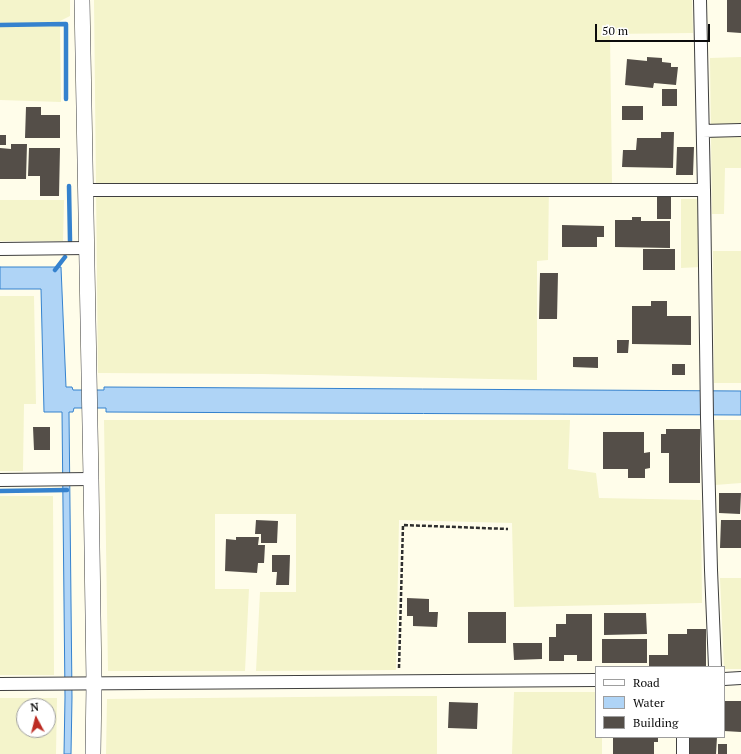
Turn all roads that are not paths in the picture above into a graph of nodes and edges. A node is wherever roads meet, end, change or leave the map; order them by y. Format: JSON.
{"nodes":[{"id":1,"x":82,"y":0,"type":"edge"},
{"id":2,"x":700,"y":0,"type":"edge"},
{"id":3,"x":741,"y":130,"type":"edge"},
{"id":4,"x":703,"y":131,"type":"junction"},
{"id":5,"x":86,"y":190,"type":"junction"},
{"id":6,"x":704,"y":190,"type":"junction"},
{"id":7,"x":87,"y":248,"type":"junction"},
{"id":8,"x":0,"y":249,"type":"edge"},
{"id":9,"x":91,"y":479,"type":"junction"},
{"id":10,"x":0,"y":480,"type":"edge"},
{"id":11,"x":716,"y":666,"type":"edge"},
{"id":12,"x":741,"y":678,"type":"edge"},
{"id":13,"x":725,"y":679,"type":"edge"},
{"id":14,"x":595,"y":680,"type":"edge"},
{"id":15,"x":94,"y":683,"type":"junction"},
{"id":16,"x":0,"y":684,"type":"edge"},
{"id":17,"x":683,"y":738,"type":"edge"},
{"id":18,"x":93,"y":754,"type":"edge"},
{"id":19,"x":683,"y":754,"type":"edge"}],
"edges":[{"from":1,"to":5,"type":"street"},
{"from":2,"to":4,"type":"street"},
{"from":3,"to":4,"type":"street"},
{"from":4,"to":6,"type":"street"},
{"from":5,"to":6,"type":"street"},
{"from":5,"to":7,"type":"street"},
{"from":6,"to":11,"type":"street"},
{"from":7,"to":8,"type":"street"},
{"from":7,"to":9,"type":"street"},
{"from":9,"to":10,"type":"street"},
{"from":9,"to":15,"type":"street"},
{"from":12,"to":13,"type":"street"},
{"from":14,"to":15,"type":"street"},
{"from":15,"to":16,"type":"street"},
{"from":15,"to":18,"type":"street"},
{"from":17,"to":19,"type":"street"}]}
